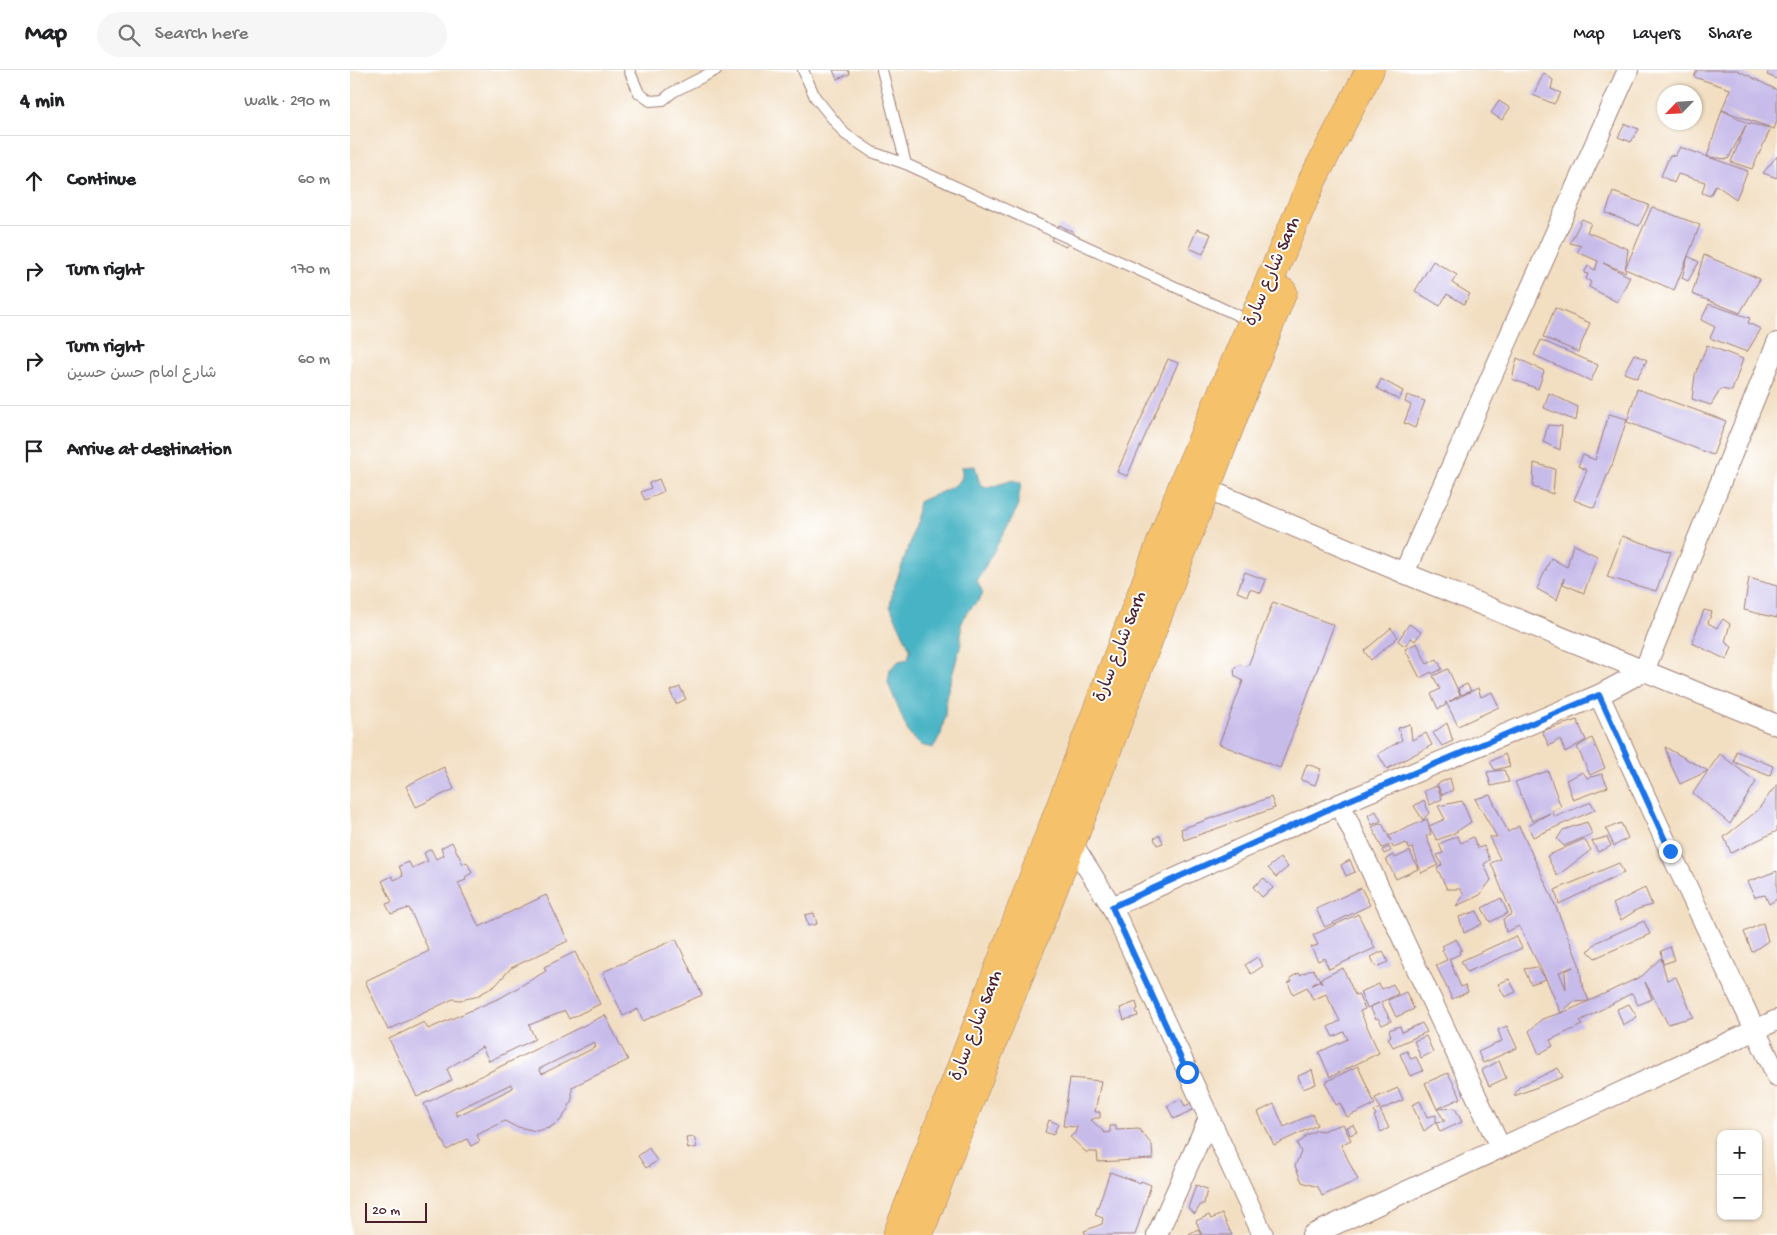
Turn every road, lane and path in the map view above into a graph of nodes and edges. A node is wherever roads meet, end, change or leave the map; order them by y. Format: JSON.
{"nodes":[{"id":1,"x":629,"y":70,"type":"edge"},
{"id":2,"x":716,"y":70,"type":"edge"},
{"id":3,"x":803,"y":70,"type":"edge"},
{"id":4,"x":882,"y":70,"type":"edge"},
{"id":5,"x":1370,"y":70,"type":"edge"},
{"id":6,"x":1390,"y":70,"type":"edge"},
{"id":7,"x":1628,"y":70,"type":"edge"},
{"id":8,"x":906,"y":164,"type":"junction"},
{"id":9,"x":1251,"y":321,"type":"junction"},
{"id":10,"x":1777,"y":343,"type":"edge"},
{"id":11,"x":1206,"y":489,"type":"junction"},
{"id":12,"x":1404,"y":573,"type":"junction"},
{"id":13,"x":1644,"y":671,"type":"junction"},
{"id":14,"x":1599,"y":695,"type":"junction"},
{"id":15,"x":1777,"y":725,"type":"edge"},
{"id":16,"x":1340,"y":804,"type":"junction"},
{"id":17,"x":1072,"y":843,"type":"junction"},
{"id":18,"x":1112,"y":907,"type":"junction"},
{"id":19,"x":1777,"y":1020,"type":"edge"},
{"id":20,"x":1756,"y":1030,"type":"junction"},
{"id":21,"x":1777,"y":1076,"type":"edge"},
{"id":22,"x":1209,"y":1118,"type":"junction"},
{"id":23,"x":1500,"y":1147,"type":"junction"},
{"id":24,"x":897,"y":1235,"type":"edge"},
{"id":25,"x":919,"y":1235,"type":"edge"},
{"id":26,"x":1157,"y":1235,"type":"edge"},
{"id":27,"x":1263,"y":1235,"type":"edge"},
{"id":28,"x":1312,"y":1235,"type":"edge"}],
"edges":[{"from":1,"to":2,"type":"lane"},
{"from":3,"to":8,"type":"lane"},
{"from":4,"to":8,"type":"lane"},
{"from":5,"to":9,"type":"highway","name":"شارع سارة Sarh"},
{"from":6,"to":11,"type":"highway","name":"شارع سارة Sarh"},
{"from":7,"to":12,"type":"street"},
{"from":8,"to":9,"type":"lane"},
{"from":9,"to":24,"type":"highway","name":"شارع سارة Sarh"},
{"from":10,"to":13,"type":"street"},
{"from":11,"to":12,"type":"street"},
{"from":11,"to":17,"type":"highway","name":"شارع سارة Sarh"},
{"from":12,"to":13,"type":"street"},
{"from":13,"to":14,"type":"street"},
{"from":13,"to":15,"type":"street"},
{"from":14,"to":16,"type":"street"},
{"from":14,"to":20,"type":"street"},
{"from":16,"to":18,"type":"street"},
{"from":16,"to":23,"type":"street"},
{"from":17,"to":18,"type":"street"},
{"from":17,"to":25,"type":"highway","name":"شارع سارة Sarh"},
{"from":18,"to":22,"type":"street"},
{"from":19,"to":20,"type":"street"},
{"from":20,"to":21,"type":"street"},
{"from":20,"to":23,"type":"street"},
{"from":22,"to":26,"type":"street"},
{"from":22,"to":27,"type":"street"},
{"from":23,"to":28,"type":"street"}]}
